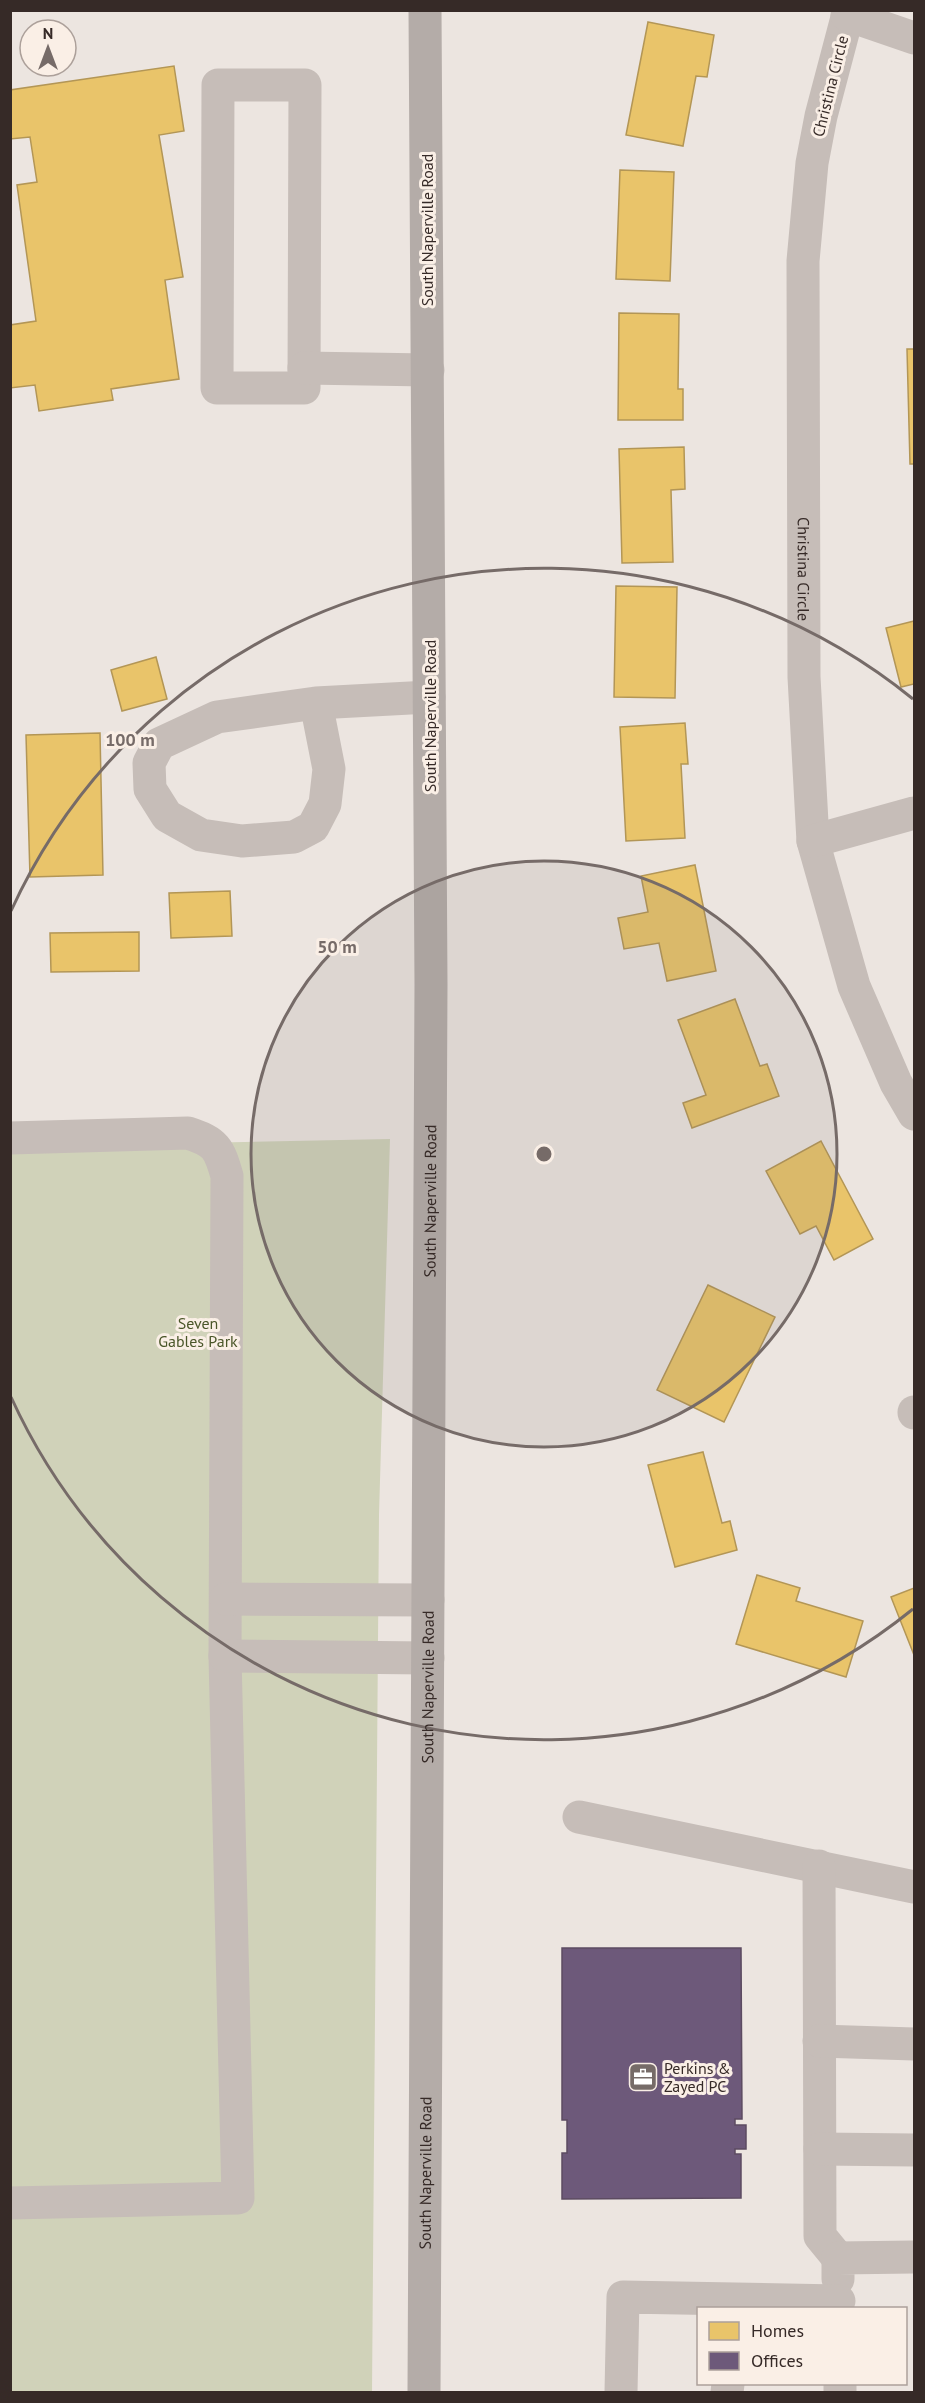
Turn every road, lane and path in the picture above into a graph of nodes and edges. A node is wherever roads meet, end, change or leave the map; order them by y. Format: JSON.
{"nodes":[{"id":1,"x":425,"y":10,"type":"edge"},
{"id":2,"x":848,"y":13,"type":"edge"},
{"id":3,"x":915,"y":38,"type":"edge"},
{"id":4,"x":304,"y":368,"type":"junction"},
{"id":5,"x":428,"y":370,"type":"junction"},
{"id":6,"x":429,"y":697,"type":"junction"},
{"id":7,"x":315,"y":703,"type":"junction"},
{"id":8,"x":915,"y":813,"type":"edge"},
{"id":9,"x":813,"y":841,"type":"junction"},
{"id":10,"x":915,"y":1114,"type":"edge"},
{"id":11,"x":10,"y":1138,"type":"edge"},
{"id":12,"x":225,"y":1599,"type":"junction"},
{"id":13,"x":428,"y":1600,"type":"junction"},
{"id":14,"x":225,"y":1656,"type":"junction"},
{"id":15,"x":428,"y":1659,"type":"junction"},
{"id":16,"x":579,"y":1817,"type":"dead end"},
{"id":17,"x":819,"y":1866,"type":"junction"},
{"id":18,"x":915,"y":1887,"type":"edge"},
{"id":19,"x":819,"y":2041,"type":"junction"},
{"id":20,"x":915,"y":2044,"type":"edge"},
{"id":21,"x":820,"y":2149,"type":"junction"},
{"id":22,"x":915,"y":2150,"type":"edge"},
{"id":23,"x":10,"y":2203,"type":"edge"},
{"id":24,"x":915,"y":2257,"type":"edge"},
{"id":25,"x":838,"y":2258,"type":"junction"},
{"id":26,"x":728,"y":2304,"type":"edge"},
{"id":27,"x":839,"y":2305,"type":"edge"},
{"id":28,"x":424,"y":2392,"type":"edge"},
{"id":29,"x":621,"y":2392,"type":"edge"}],
"edges":[{"from":1,"to":5,"type":"main road","name":"South Naperville Road"},
{"from":2,"to":3,"type":"street"},
{"from":2,"to":9,"type":"street","name":"Christina Circle"},
{"from":4,"to":4,"type":"street"},
{"from":4,"to":5,"type":"street"},
{"from":5,"to":6,"type":"main road","name":"South Naperville Road"},
{"from":6,"to":7,"type":"street"},
{"from":6,"to":13,"type":"main road","name":"South Naperville Road"},
{"from":7,"to":7,"type":"street"},
{"from":8,"to":9,"type":"street"},
{"from":9,"to":10,"type":"street","name":"Christina Circle"},
{"from":11,"to":12,"type":"street"},
{"from":12,"to":13,"type":"street"},
{"from":12,"to":14,"type":"street"},
{"from":13,"to":15,"type":"main road","name":"South Naperville Road"},
{"from":14,"to":15,"type":"street"},
{"from":14,"to":23,"type":"street"},
{"from":15,"to":28,"type":"main road","name":"South Naperville Road"},
{"from":16,"to":17,"type":"street"},
{"from":17,"to":18,"type":"street"},
{"from":17,"to":19,"type":"street"},
{"from":19,"to":20,"type":"street"},
{"from":19,"to":21,"type":"street"},
{"from":21,"to":22,"type":"street"},
{"from":21,"to":25,"type":"street"},
{"from":24,"to":25,"type":"street"},
{"from":25,"to":27,"type":"street"},
{"from":26,"to":27,"type":"street"},
{"from":26,"to":29,"type":"street"}]}
